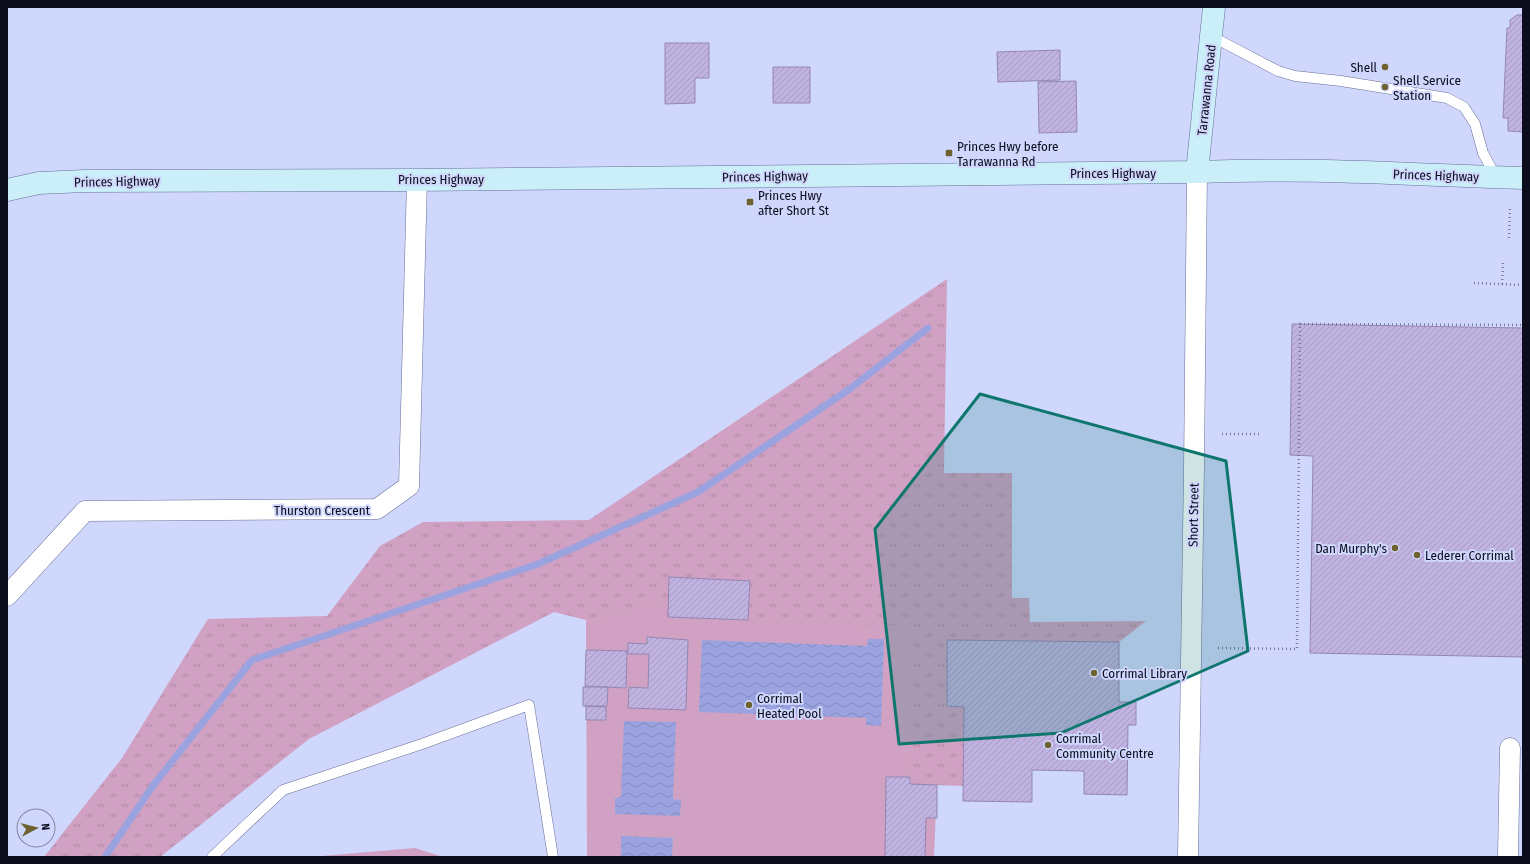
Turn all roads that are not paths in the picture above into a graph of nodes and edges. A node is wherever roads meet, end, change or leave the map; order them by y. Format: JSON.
{"nodes":[{"id":1,"x":1214,"y":7,"type":"edge"},
{"id":2,"x":1211,"y":36,"type":"junction"},
{"id":3,"x":1197,"y":172,"type":"junction"},
{"id":4,"x":1496,"y":178,"type":"junction"},
{"id":5,"x":1523,"y":178,"type":"edge"},
{"id":6,"x":417,"y":180,"type":"junction"},
{"id":7,"x":7,"y":190,"type":"edge"},
{"id":8,"x":7,"y":596,"type":"edge"},
{"id":9,"x":1510,"y":748,"type":"dead end"},
{"id":10,"x":212,"y":857,"type":"edge"},
{"id":11,"x":553,"y":857,"type":"edge"},
{"id":12,"x":1188,"y":857,"type":"edge"},
{"id":13,"x":1508,"y":857,"type":"edge"}],
"edges":[{"from":1,"to":2,"type":"main road","name":"Tarrawanna Road"},
{"from":2,"to":3,"type":"main road","name":"Tarrawanna Road"},
{"from":2,"to":4,"type":"lane"},
{"from":3,"to":4,"type":"main road","name":"Princes Highway"},
{"from":3,"to":6,"type":"main road","name":"Princes Highway"},
{"from":3,"to":12,"type":"street","name":"Short Street"},
{"from":4,"to":5,"type":"main road","name":"Princes Highway"},
{"from":6,"to":7,"type":"main road","name":"Princes Highway"},
{"from":6,"to":8,"type":"street","name":"Thurston Crescent"},
{"from":9,"to":13,"type":"street"},
{"from":10,"to":11,"type":"lane"}]}
